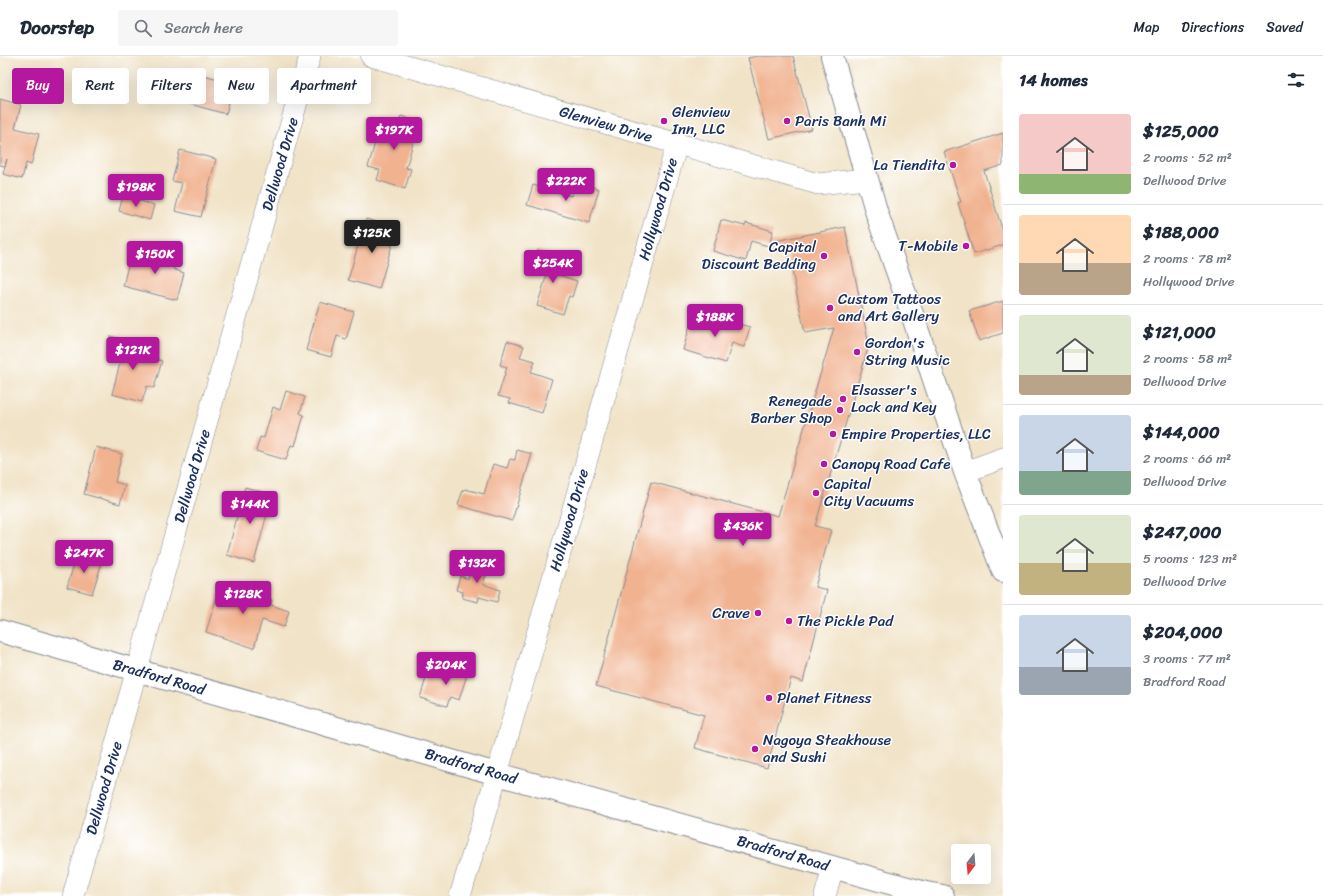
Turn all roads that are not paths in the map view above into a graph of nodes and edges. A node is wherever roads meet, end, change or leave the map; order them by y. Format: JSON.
{"nodes":[{"id":1,"x":310,"y":56,"type":"edge"},
{"id":2,"x":371,"y":56,"type":"edge"},
{"id":3,"x":832,"y":56,"type":"edge"},
{"id":4,"x":677,"y":144,"type":"junction"},
{"id":5,"x":866,"y":179,"type":"junction"},
{"id":6,"x":1003,"y":458,"type":"edge"},
{"id":7,"x":965,"y":472,"type":"junction"},
{"id":8,"x":1003,"y":571,"type":"edge"},
{"id":9,"x":0,"y":631,"type":"edge"},
{"id":10,"x":136,"y":670,"type":"junction"},
{"id":11,"x":497,"y":774,"type":"junction"},
{"id":12,"x":833,"y":867,"type":"junction"},
{"id":13,"x":74,"y":896,"type":"edge"},
{"id":14,"x":460,"y":896,"type":"edge"},
{"id":15,"x":825,"y":896,"type":"edge"},
{"id":16,"x":943,"y":896,"type":"edge"}],
"edges":[{"from":1,"to":10,"type":"street","name":"Dellwood Drive"},
{"from":2,"to":4,"type":"street","name":"Glenview Drive"},
{"from":3,"to":5,"type":"street"},
{"from":4,"to":5,"type":"street","name":"Glenview Drive"},
{"from":4,"to":11,"type":"street","name":"Hollywood Drive"},
{"from":5,"to":7,"type":"street"},
{"from":6,"to":7,"type":"street"},
{"from":7,"to":8,"type":"street"},
{"from":9,"to":10,"type":"street","name":"Bradford Road"},
{"from":10,"to":11,"type":"street","name":"Bradford Road"},
{"from":10,"to":13,"type":"street","name":"Dellwood Drive"},
{"from":11,"to":12,"type":"street","name":"Bradford Road"},
{"from":11,"to":14,"type":"street","name":"Hollywood Drive"},
{"from":12,"to":15,"type":"street"},
{"from":12,"to":16,"type":"street","name":"Bradford Road"}]}
